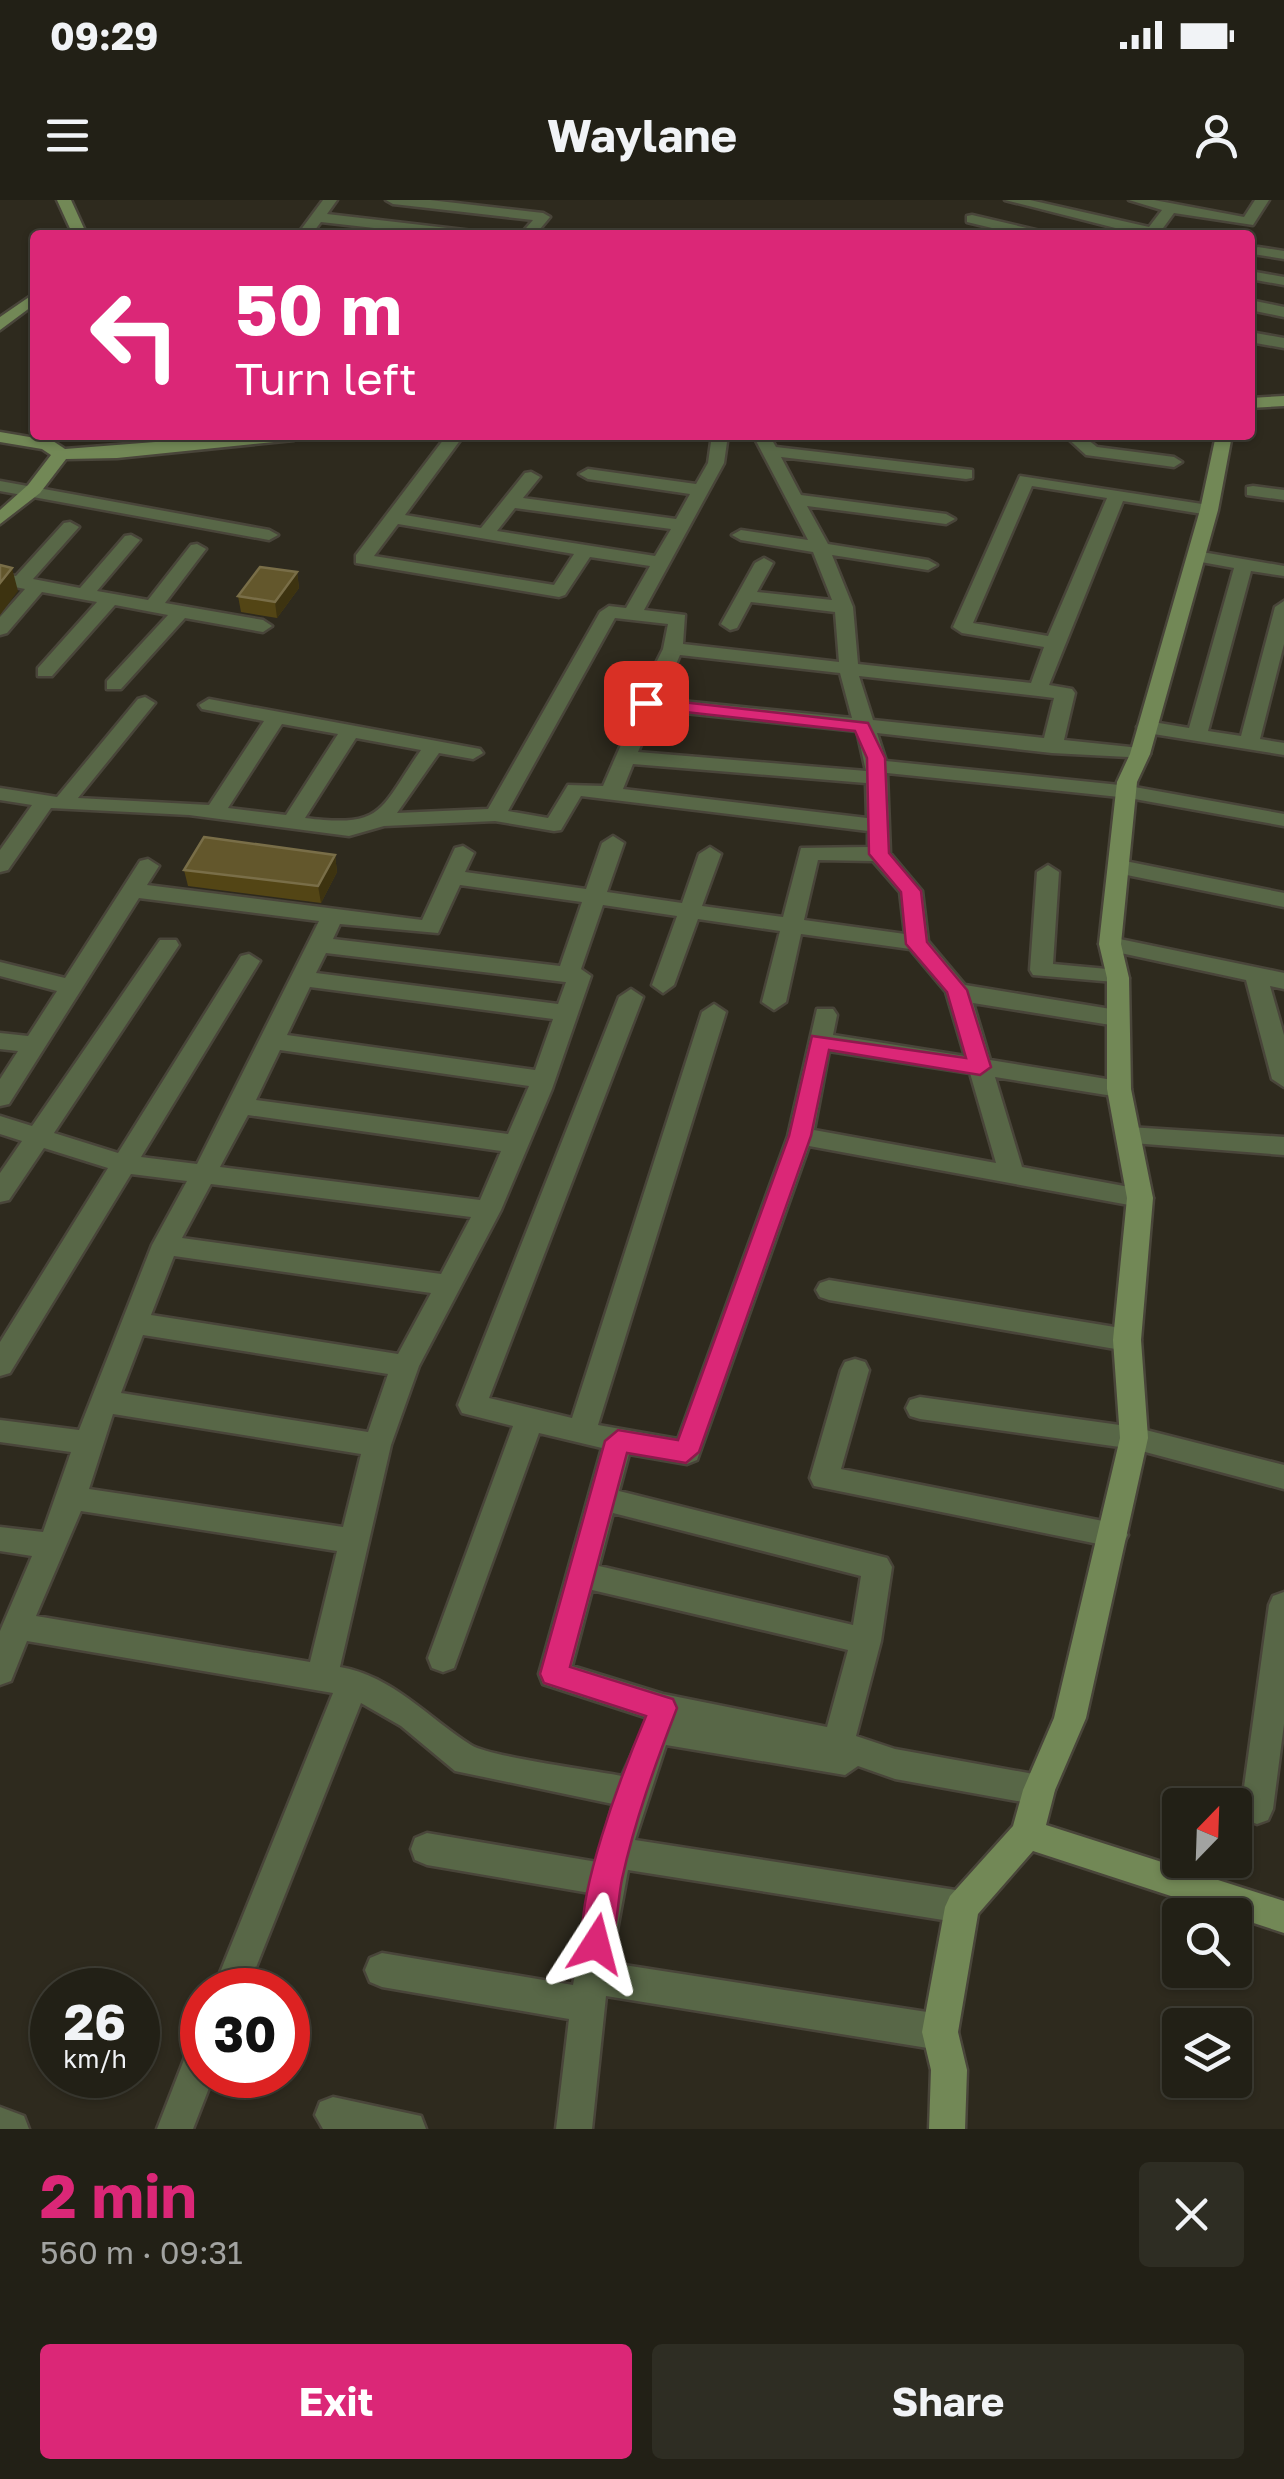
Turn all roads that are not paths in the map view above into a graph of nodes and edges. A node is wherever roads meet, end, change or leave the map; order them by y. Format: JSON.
{"nodes":[{"id":1,"x":64,"y":200,"type":"edge"},
{"id":2,"x":330,"y":200,"type":"edge"},
{"id":3,"x":393,"y":200,"type":"edge"},
{"id":4,"x":1012,"y":200,"type":"edge"},
{"id":5,"x":1136,"y":200,"type":"edge"},
{"id":6,"x":1262,"y":200,"type":"edge"},
{"id":7,"x":1170,"y":208,"type":"junction"},
{"id":8,"x":317,"y":217,"type":"junction"},
{"id":9,"x":972,"y":219,"type":"dead end"},
{"id":10,"x":1244,"y":229,"type":"edge"},
{"id":11,"x":78,"y":230,"type":"edge"},
{"id":12,"x":308,"y":230,"type":"edge"},
{"id":13,"x":430,"y":230,"type":"edge"},
{"id":14,"x":531,"y":230,"type":"edge"},
{"id":15,"x":1018,"y":230,"type":"edge"},
{"id":16,"x":1139,"y":230,"type":"edge"},
{"id":17,"x":1154,"y":230,"type":"edge"},
{"id":18,"x":1258,"y":250,"type":"dead end"},
{"id":19,"x":1284,"y":255,"type":"edge"},
{"id":20,"x":1255,"y":276,"type":"edge"},
{"id":21,"x":1284,"y":281,"type":"edge"},
{"id":22,"x":30,"y":301,"type":"edge"},
{"id":23,"x":1255,"y":307,"type":"edge"},
{"id":24,"x":1284,"y":312,"type":"edge"},
{"id":25,"x":0,"y":325,"type":"edge"},
{"id":26,"x":1255,"y":338,"type":"edge"},
{"id":27,"x":1284,"y":343,"type":"edge"},
{"id":28,"x":1284,"y":401,"type":"edge"},
{"id":29,"x":1255,"y":403,"type":"edge"},
{"id":30,"x":0,"y":437,"type":"edge"},
{"id":31,"x":148,"y":440,"type":"edge"},
{"id":32,"x":245,"y":440,"type":"edge"},
{"id":33,"x":452,"y":440,"type":"edge"},
{"id":34,"x":719,"y":440,"type":"edge"},
{"id":35,"x":1078,"y":440,"type":"edge"},
{"id":36,"x":1223,"y":440,"type":"edge"},
{"id":37,"x":765,"y":443,"type":"edge"},
{"id":38,"x":58,"y":452,"type":"junction"},
{"id":39,"x":82,"y":452,"type":"junction"},
{"id":40,"x":0,"y":453,"type":"edge"},
{"id":41,"x":1174,"y":462,"type":"dead end"},
{"id":42,"x":588,"y":474,"type":"dead end"},
{"id":43,"x":966,"y":474,"type":"dead end"},
{"id":44,"x":531,"y":477,"type":"dead end"},
{"id":45,"x":0,"y":486,"type":"edge"},
{"id":46,"x":34,"y":489,"type":"junction"},
{"id":47,"x":701,"y":490,"type":"junction"},
{"id":48,"x":1253,"y":490,"type":"dead end"},
{"id":49,"x":1117,"y":495,"type":"junction"},
{"id":50,"x":1284,"y":496,"type":"edge"},
{"id":51,"x":796,"y":500,"type":"junction"},
{"id":52,"x":511,"y":502,"type":"junction"},
{"id":53,"x":1210,"y":510,"type":"junction"},
{"id":54,"x":394,"y":518,"type":"junction"},
{"id":55,"x":0,"y":519,"type":"edge"},
{"id":56,"x":946,"y":519,"type":"dead end"},
{"id":57,"x":70,"y":526,"type":"dead end"},
{"id":58,"x":682,"y":526,"type":"junction"},
{"id":59,"x":485,"y":534,"type":"junction"},
{"id":60,"x":269,"y":535,"type":"dead end"},
{"id":61,"x":741,"y":535,"type":"dead end"},
{"id":62,"x":131,"y":540,"type":"dead end"},
{"id":63,"x":197,"y":548,"type":"dead end"},
{"id":64,"x":821,"y":549,"type":"junction"},
{"id":65,"x":585,"y":551,"type":"junction"},
{"id":66,"x":1196,"y":556,"type":"junction"},
{"id":67,"x":661,"y":562,"type":"junction"},
{"id":68,"x":764,"y":563,"type":"dead end"},
{"id":69,"x":928,"y":564,"type":"dead end"},
{"id":70,"x":1244,"y":565,"type":"junction"},
{"id":71,"x":1284,"y":571,"type":"edge"},
{"id":72,"x":19,"y":582,"type":"edge"},
{"id":73,"x":85,"y":594,"type":"junction"},
{"id":74,"x":745,"y":596,"type":"junction"},
{"id":75,"x":110,"y":599,"type":"junction"},
{"id":76,"x":154,"y":606,"type":"junction"},
{"id":77,"x":844,"y":607,"type":"junction"},
{"id":78,"x":1284,"y":607,"type":"edge"},
{"id":79,"x":181,"y":611,"type":"junction"},
{"id":80,"x":632,"y":614,"type":"junction"},
{"id":81,"x":730,"y":624,"type":"dead end"},
{"id":82,"x":264,"y":626,"type":"dead end"},
{"id":83,"x":0,"y":629,"type":"edge"},
{"id":84,"x":1055,"y":643,"type":"junction"},
{"id":85,"x":673,"y":649,"type":"junction"},
{"id":86,"x":849,"y":669,"type":"junction"},
{"id":87,"x":45,"y":672,"type":"dead end"},
{"id":88,"x":114,"y":685,"type":"dead end"},
{"id":89,"x":1038,"y":690,"type":"junction"},
{"id":90,"x":144,"y":702,"type":"dead end"},
{"id":91,"x":646,"y":703,"type":"junction"},
{"id":92,"x":209,"y":705,"type":"dead end"},
{"id":93,"x":277,"y":717,"type":"junction"},
{"id":94,"x":862,"y":727,"type":"junction"},
{"id":95,"x":350,"y":731,"type":"junction"},
{"id":96,"x":1196,"y":734,"type":"junction"},
{"id":97,"x":1144,"y":740,"type":"junction"},
{"id":98,"x":1248,"y":742,"type":"junction"},
{"id":99,"x":434,"y":746,"type":"junction"},
{"id":100,"x":1052,"y":746,"type":"junction"},
{"id":101,"x":1284,"y":750,"type":"edge"},
{"id":102,"x":474,"y":753,"type":"dead end"},
{"id":103,"x":626,"y":757,"type":"junction"},
{"id":104,"x":877,"y":772,"type":"junction"},
{"id":105,"x":1129,"y":792,"type":"junction"},
{"id":106,"x":0,"y":794,"type":"edge"},
{"id":107,"x":610,"y":794,"type":"junction"},
{"id":108,"x":53,"y":803,"type":"junction"},
{"id":109,"x":215,"y":812,"type":"junction"},
{"id":110,"x":496,"y":815,"type":"junction"},
{"id":111,"x":382,"y":820,"type":"junction"},
{"id":112,"x":1284,"y":820,"type":"edge"},
{"id":113,"x":290,"y":825,"type":"junction"},
{"id":114,"x":880,"y":826,"type":"junction"},
{"id":115,"x":613,"y":842,"type":"dead end"},
{"id":116,"x":463,"y":853,"type":"dead end"},
{"id":117,"x":710,"y":854,"type":"dead end"},
{"id":118,"x":879,"y":854,"type":"junction"},
{"id":119,"x":0,"y":865,"type":"edge"},
{"id":120,"x":148,"y":866,"type":"dead end"},
{"id":121,"x":1120,"y":867,"type":"junction"},
{"id":122,"x":1048,"y":872,"type":"dead end"},
{"id":123,"x":452,"y":877,"type":"junction"},
{"id":124,"x":133,"y":890,"type":"junction"},
{"id":125,"x":595,"y":894,"type":"junction"},
{"id":126,"x":1284,"y":900,"type":"edge"},
{"id":127,"x":689,"y":913,"type":"junction"},
{"id":128,"x":333,"y":916,"type":"junction"},
{"id":129,"x":790,"y":926,"type":"junction"},
{"id":130,"x":916,"y":944,"type":"junction"},
{"id":131,"x":1110,"y":944,"type":"junction"},
{"id":132,"x":168,"y":945,"type":"dead end"},
{"id":133,"x":320,"y":946,"type":"junction"},
{"id":134,"x":248,"y":962,"type":"dead end"},
{"id":135,"x":0,"y":968,"type":"edge"},
{"id":136,"x":568,"y":975,"type":"junction"},
{"id":137,"x":1256,"y":975,"type":"junction"},
{"id":138,"x":1118,"y":978,"type":"junction"},
{"id":139,"x":306,"y":979,"type":"junction"},
{"id":140,"x":1284,"y":981,"type":"edge"},
{"id":141,"x":663,"y":985,"type":"dead end"},
{"id":142,"x":73,"y":987,"type":"junction"},
{"id":143,"x":957,"y":990,"type":"junction"},
{"id":144,"x":631,"y":998,"type":"dead end"},
{"id":145,"x":774,"y":1002,"type":"dead end"},
{"id":146,"x":714,"y":1012,"type":"dead end"},
{"id":147,"x":566,"y":1014,"type":"junction"},
{"id":148,"x":1116,"y":1018,"type":"junction"},
{"id":149,"x":0,"y":1041,"type":"edge"},
{"id":150,"x":274,"y":1041,"type":"junction"},
{"id":151,"x":36,"y":1046,"type":"junction"},
{"id":152,"x":980,"y":1067,"type":"junction"},
{"id":153,"x":1284,"y":1079,"type":"edge"},
{"id":154,"x":543,"y":1080,"type":"junction"},
{"id":155,"x":1119,"y":1090,"type":"junction"},
{"id":156,"x":0,"y":1098,"type":"edge"},
{"id":157,"x":241,"y":1106,"type":"junction"},
{"id":158,"x":0,"y":1125,"type":"edge"},
{"id":159,"x":800,"y":1136,"type":"junction"},
{"id":160,"x":1129,"y":1136,"type":"junction"},
{"id":161,"x":38,"y":1137,"type":"junction"},
{"id":162,"x":517,"y":1144,"type":"junction"},
{"id":163,"x":1284,"y":1146,"type":"edge"},
{"id":164,"x":123,"y":1164,"type":"junction"},
{"id":165,"x":204,"y":1172,"type":"junction"},
{"id":166,"x":1012,"y":1174,"type":"junction"},
{"id":167,"x":0,"y":1194,"type":"edge"},
{"id":168,"x":1140,"y":1198,"type":"junction"},
{"id":169,"x":488,"y":1210,"type":"junction"},
{"id":170,"x":164,"y":1245,"type":"junction"},
{"id":171,"x":448,"y":1285,"type":"junction"},
{"id":172,"x":829,"y":1290,"type":"dead end"},
{"id":173,"x":132,"y":1324,"type":"junction"},
{"id":174,"x":1127,"y":1340,"type":"junction"},
{"id":175,"x":0,"y":1366,"type":"edge"},
{"id":176,"x":405,"y":1366,"type":"junction"},
{"id":177,"x":855,"y":1370,"type":"dead end"},
{"id":178,"x":106,"y":1402,"type":"junction"},
{"id":179,"x":920,"y":1408,"type":"dead end"},
{"id":180,"x":530,"y":1420,"type":"junction"},
{"id":181,"x":583,"y":1429,"type":"junction"},
{"id":182,"x":0,"y":1431,"type":"edge"},
{"id":183,"x":1134,"y":1438,"type":"junction"},
{"id":184,"x":618,"y":1441,"type":"junction"},
{"id":185,"x":88,"y":1442,"type":"junction"},
{"id":186,"x":377,"y":1445,"type":"junction"},
{"id":187,"x":1284,"y":1475,"type":"edge"},
{"id":188,"x":72,"y":1498,"type":"junction"},
{"id":189,"x":604,"y":1499,"type":"junction"},
{"id":190,"x":1113,"y":1535,"type":"junction"},
{"id":191,"x":0,"y":1539,"type":"edge"},
{"id":192,"x":357,"y":1542,"type":"junction"},
{"id":193,"x":54,"y":1546,"type":"junction"},
{"id":194,"x":583,"y":1575,"type":"junction"},
{"id":195,"x":1284,"y":1604,"type":"edge"},
{"id":196,"x":17,"y":1626,"type":"junction"},
{"id":197,"x":866,"y":1642,"type":"junction"},
{"id":198,"x":443,"y":1658,"type":"dead end"},
{"id":199,"x":0,"y":1671,"type":"edge"},
{"id":200,"x":338,"y":1680,"type":"junction"},
{"id":201,"x":660,"y":1719,"type":"junction"},
{"id":202,"x":838,"y":1744,"type":"junction"},
{"id":203,"x":895,"y":1764,"type":"junction"},
{"id":204,"x":1039,"y":1790,"type":"junction"},
{"id":205,"x":630,"y":1792,"type":"junction"},
{"id":206,"x":1257,"y":1808,"type":"dead end"},
{"id":207,"x":1027,"y":1834,"type":"junction"},
{"id":208,"x":428,"y":1849,"type":"dead end"},
{"id":209,"x":610,"y":1866,"type":"junction"},
{"id":210,"x":962,"y":1907,"type":"junction"},
{"id":211,"x":1284,"y":1918,"type":"edge"},
{"id":212,"x":238,"y":1968,"type":"edge"},
{"id":213,"x":382,"y":1970,"type":"dead end"},
{"id":214,"x":589,"y":1991,"type":"junction"},
{"id":215,"x":940,"y":2032,"type":"junction"},
{"id":216,"x":187,"y":2098,"type":"edge"},
{"id":217,"x":333,"y":2115,"type":"dead end"},
{"id":218,"x":0,"y":2125,"type":"edge"},
{"id":219,"x":11,"y":2129,"type":"edge"},
{"id":220,"x":175,"y":2129,"type":"edge"},
{"id":221,"x":408,"y":2129,"type":"edge"},
{"id":222,"x":574,"y":2129,"type":"edge"},
{"id":223,"x":947,"y":2129,"type":"edge"}],
"edges":[{"from":1,"to":11,"type":"street"},
{"from":2,"to":8,"type":"street"},
{"from":3,"to":14,"type":"street"},
{"from":4,"to":16,"type":"street"},
{"from":5,"to":7,"type":"street"},
{"from":6,"to":10,"type":"street"},
{"from":7,"to":10,"type":"street"},
{"from":7,"to":17,"type":"street"},
{"from":8,"to":12,"type":"street"},
{"from":8,"to":13,"type":"street"},
{"from":9,"to":15,"type":"street"},
{"from":18,"to":19,"type":"street"},
{"from":20,"to":21,"type":"street"},
{"from":22,"to":25,"type":"street"},
{"from":23,"to":24,"type":"street"},
{"from":26,"to":27,"type":"street"},
{"from":28,"to":29,"type":"street"},
{"from":30,"to":38,"type":"street"},
{"from":31,"to":39,"type":"street"},
{"from":32,"to":39,"type":"street"},
{"from":33,"to":54,"type":"street"},
{"from":34,"to":47,"type":"street"},
{"from":35,"to":41,"type":"street"},
{"from":36,"to":53,"type":"street"},
{"from":37,"to":43,"type":"street"},
{"from":37,"to":51,"type":"street"},
{"from":38,"to":39,"type":"street"},
{"from":38,"to":40,"type":"street"},
{"from":38,"to":46,"type":"street"},
{"from":42,"to":47,"type":"street"},
{"from":44,"to":52,"type":"street"},
{"from":45,"to":46,"type":"street"},
{"from":46,"to":55,"type":"street"},
{"from":46,"to":60,"type":"street"},
{"from":47,"to":58,"type":"street"},
{"from":48,"to":50,"type":"street"},
{"from":49,"to":53,"type":"street"},
{"from":49,"to":84,"type":"street"},
{"from":49,"to":84,"type":"street"},
{"from":51,"to":56,"type":"street"},
{"from":51,"to":64,"type":"street"},
{"from":52,"to":58,"type":"street"},
{"from":52,"to":59,"type":"street"},
{"from":53,"to":66,"type":"street"},
{"from":54,"to":59,"type":"street"},
{"from":54,"to":65,"type":"street"},
{"from":57,"to":72,"type":"street"},
{"from":58,"to":67,"type":"street"},
{"from":59,"to":65,"type":"street"},
{"from":61,"to":64,"type":"street"},
{"from":62,"to":73,"type":"street"},
{"from":63,"to":76,"type":"street"},
{"from":64,"to":69,"type":"street"},
{"from":64,"to":77,"type":"street"},
{"from":65,"to":67,"type":"street"},
{"from":66,"to":70,"type":"street"},
{"from":66,"to":97,"type":"street"},
{"from":67,"to":80,"type":"street"},
{"from":68,"to":74,"type":"street"},
{"from":70,"to":71,"type":"street"},
{"from":70,"to":96,"type":"street"},
{"from":72,"to":73,"type":"street"},
{"from":72,"to":83,"type":"street"},
{"from":73,"to":75,"type":"street"},
{"from":74,"to":77,"type":"street"},
{"from":74,"to":81,"type":"street"},
{"from":75,"to":76,"type":"street"},
{"from":75,"to":87,"type":"street"},
{"from":76,"to":79,"type":"street"},
{"from":77,"to":86,"type":"street"},
{"from":78,"to":98,"type":"street"},
{"from":79,"to":82,"type":"street"},
{"from":79,"to":88,"type":"street"},
{"from":80,"to":85,"type":"street"},
{"from":80,"to":110,"type":"street"},
{"from":84,"to":89,"type":"street"},
{"from":85,"to":86,"type":"street"},
{"from":85,"to":91,"type":"street"},
{"from":86,"to":89,"type":"street"},
{"from":86,"to":94,"type":"street"},
{"from":89,"to":100,"type":"street"},
{"from":90,"to":108,"type":"street"},
{"from":91,"to":94,"type":"street"},
{"from":91,"to":103,"type":"street"},
{"from":92,"to":93,"type":"street"},
{"from":93,"to":95,"type":"street"},
{"from":93,"to":109,"type":"street"},
{"from":94,"to":100,"type":"street"},
{"from":94,"to":104,"type":"street"},
{"from":95,"to":99,"type":"street"},
{"from":95,"to":113,"type":"street"},
{"from":96,"to":97,"type":"street"},
{"from":96,"to":98,"type":"street"},
{"from":97,"to":100,"type":"street"},
{"from":97,"to":105,"type":"street"},
{"from":98,"to":101,"type":"street"},
{"from":99,"to":102,"type":"street"},
{"from":99,"to":111,"type":"street"},
{"from":103,"to":104,"type":"street"},
{"from":103,"to":107,"type":"street"},
{"from":104,"to":105,"type":"street"},
{"from":104,"to":114,"type":"street"},
{"from":105,"to":112,"type":"street"},
{"from":105,"to":121,"type":"street"},
{"from":106,"to":108,"type":"street"},
{"from":107,"to":110,"type":"street"},
{"from":107,"to":114,"type":"street"},
{"from":108,"to":109,"type":"street"},
{"from":108,"to":119,"type":"street"},
{"from":109,"to":113,"type":"street"},
{"from":110,"to":111,"type":"street"},
{"from":111,"to":113,"type":"street"},
{"from":114,"to":118,"type":"street"},
{"from":115,"to":125,"type":"street"},
{"from":116,"to":123,"type":"street"},
{"from":117,"to":127,"type":"street"},
{"from":118,"to":129,"type":"street"},
{"from":118,"to":130,"type":"street"},
{"from":120,"to":124,"type":"street"},
{"from":121,"to":126,"type":"street"},
{"from":121,"to":131,"type":"street"},
{"from":122,"to":138,"type":"street"},
{"from":123,"to":125,"type":"street"},
{"from":123,"to":128,"type":"street"},
{"from":124,"to":128,"type":"street"},
{"from":124,"to":142,"type":"street"},
{"from":125,"to":127,"type":"street"},
{"from":125,"to":136,"type":"street"},
{"from":127,"to":129,"type":"street"},
{"from":127,"to":141,"type":"street"},
{"from":128,"to":133,"type":"street"},
{"from":129,"to":130,"type":"street"},
{"from":129,"to":145,"type":"street"},
{"from":130,"to":143,"type":"street"},
{"from":131,"to":137,"type":"street"},
{"from":131,"to":138,"type":"street"},
{"from":132,"to":161,"type":"street"},
{"from":133,"to":136,"type":"street"},
{"from":133,"to":139,"type":"street"},
{"from":134,"to":164,"type":"street"},
{"from":135,"to":142,"type":"street"},
{"from":136,"to":147,"type":"street"},
{"from":137,"to":140,"type":"street"},
{"from":137,"to":153,"type":"street"},
{"from":138,"to":148,"type":"street"},
{"from":139,"to":147,"type":"street"},
{"from":139,"to":150,"type":"street"},
{"from":142,"to":151,"type":"street"},
{"from":143,"to":148,"type":"street"},
{"from":143,"to":152,"type":"street"},
{"from":144,"to":180,"type":"street"},
{"from":146,"to":181,"type":"street"},
{"from":147,"to":154,"type":"street"},
{"from":148,"to":155,"type":"street"},
{"from":149,"to":151,"type":"street"},
{"from":150,"to":154,"type":"street"},
{"from":150,"to":157,"type":"street"},
{"from":151,"to":156,"type":"street"},
{"from":152,"to":155,"type":"street"},
{"from":152,"to":159,"type":"street"},
{"from":152,"to":166,"type":"street"},
{"from":154,"to":162,"type":"street"},
{"from":155,"to":160,"type":"street"},
{"from":157,"to":162,"type":"street"},
{"from":157,"to":165,"type":"street"},
{"from":158,"to":161,"type":"street"},
{"from":159,"to":166,"type":"street"},
{"from":159,"to":184,"type":"street"},
{"from":160,"to":163,"type":"street"},
{"from":160,"to":168,"type":"street"},
{"from":161,"to":164,"type":"street"},
{"from":161,"to":167,"type":"street"},
{"from":162,"to":169,"type":"street"},
{"from":164,"to":165,"type":"street"},
{"from":164,"to":175,"type":"street"},
{"from":165,"to":169,"type":"street"},
{"from":165,"to":170,"type":"street"},
{"from":166,"to":168,"type":"street"},
{"from":168,"to":174,"type":"street"},
{"from":169,"to":171,"type":"street"},
{"from":170,"to":171,"type":"street"},
{"from":170,"to":173,"type":"street"},
{"from":171,"to":176,"type":"street"},
{"from":172,"to":174,"type":"street"},
{"from":173,"to":176,"type":"street"},
{"from":173,"to":178,"type":"street"},
{"from":174,"to":183,"type":"street"},
{"from":176,"to":186,"type":"street"},
{"from":177,"to":190,"type":"street"},
{"from":178,"to":185,"type":"street"},
{"from":178,"to":186,"type":"street"},
{"from":179,"to":183,"type":"street"},
{"from":180,"to":181,"type":"street"},
{"from":180,"to":198,"type":"street"},
{"from":181,"to":184,"type":"street"},
{"from":182,"to":185,"type":"street"},
{"from":183,"to":187,"type":"street"},
{"from":183,"to":190,"type":"street"},
{"from":184,"to":189,"type":"street"},
{"from":185,"to":188,"type":"street"},
{"from":186,"to":192,"type":"street"},
{"from":188,"to":192,"type":"street"},
{"from":188,"to":193,"type":"street"},
{"from":189,"to":194,"type":"street"},
{"from":189,"to":197,"type":"street"},
{"from":190,"to":204,"type":"street"},
{"from":191,"to":193,"type":"street"},
{"from":192,"to":200,"type":"street"},
{"from":193,"to":196,"type":"street"},
{"from":194,"to":197,"type":"street"},
{"from":194,"to":201,"type":"street"},
{"from":195,"to":206,"type":"street"},
{"from":196,"to":199,"type":"street"},
{"from":196,"to":200,"type":"street"},
{"from":197,"to":202,"type":"street"},
{"from":200,"to":205,"type":"street"},
{"from":200,"to":212,"type":"street"},
{"from":201,"to":202,"type":"street"},
{"from":201,"to":203,"type":"street"},
{"from":201,"to":205,"type":"street"},
{"from":202,"to":203,"type":"street"},
{"from":203,"to":204,"type":"street"},
{"from":204,"to":207,"type":"street"},
{"from":205,"to":209,"type":"street"},
{"from":207,"to":210,"type":"street"},
{"from":207,"to":211,"type":"street"},
{"from":208,"to":209,"type":"street"},
{"from":209,"to":210,"type":"street"},
{"from":209,"to":214,"type":"street"},
{"from":210,"to":215,"type":"street"},
{"from":213,"to":214,"type":"street"},
{"from":214,"to":215,"type":"street"},
{"from":214,"to":222,"type":"street"},
{"from":215,"to":223,"type":"street"},
{"from":216,"to":220,"type":"street"},
{"from":217,"to":221,"type":"street"},
{"from":218,"to":219,"type":"street"}]}
